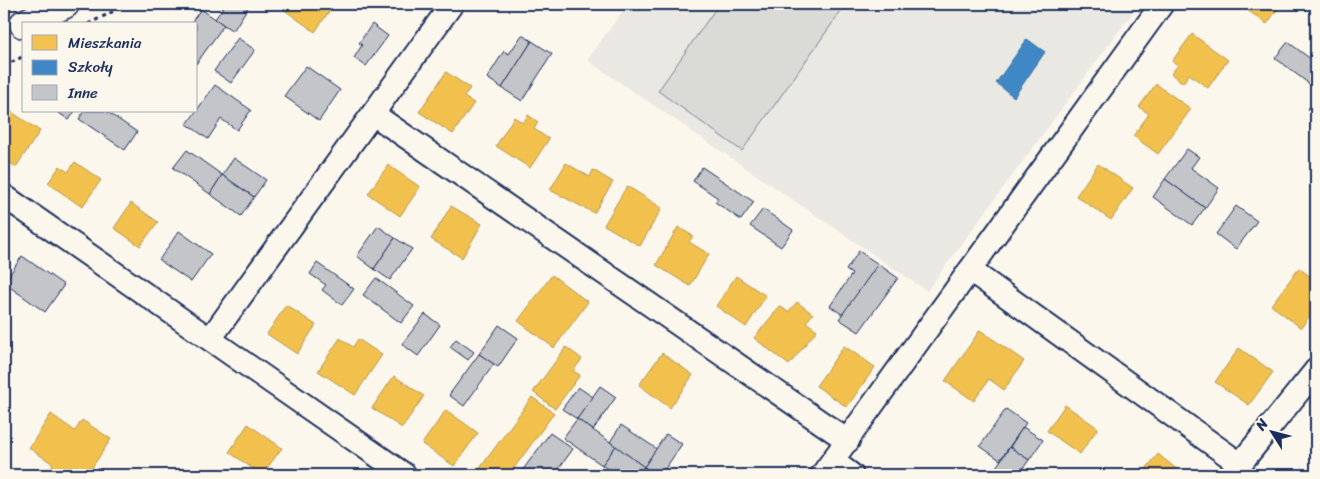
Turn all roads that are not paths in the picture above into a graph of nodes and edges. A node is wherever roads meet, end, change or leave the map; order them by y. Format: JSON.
{"nodes":[{"id":1,"x":65,"y":4,"type":"edge"},
{"id":2,"x":452,"y":4,"type":"edge"},
{"id":3,"x":1162,"y":4,"type":"edge"},
{"id":4,"x":28,"y":22,"type":"edge"},
{"id":5,"x":22,"y":25,"type":"edge"},
{"id":6,"x":4,"y":34,"type":"edge"},
{"id":7,"x":373,"y":114,"type":"junction"},
{"id":8,"x":4,"y":196,"type":"edge"},
{"id":9,"x":970,"y":270,"type":"junction"},
{"id":10,"x":210,"y":339,"type":"junction"},
{"id":11,"x":1316,"y":370,"type":"edge"},
{"id":12,"x":848,"y":441,"type":"junction"},
{"id":13,"x":828,"y":468,"type":"edge"},
{"id":14,"x":1235,"y":470,"type":"edge"},
{"id":15,"x":405,"y":475,"type":"edge"},
{"id":16,"x":852,"y":475,"type":"edge"}],
"edges":[{"from":1,"to":4,"type":"main road"},
{"from":2,"to":7,"type":"street"},
{"from":3,"to":9,"type":"street"},
{"from":5,"to":6,"type":"main road"},
{"from":7,"to":10,"type":"street"},
{"from":7,"to":12,"type":"street"},
{"from":8,"to":10,"type":"street"},
{"from":9,"to":12,"type":"street"},
{"from":9,"to":14,"type":"street"},
{"from":10,"to":15,"type":"street"},
{"from":11,"to":14,"type":"street"},
{"from":12,"to":13,"type":"street"},
{"from":13,"to":16,"type":"street"}]}
